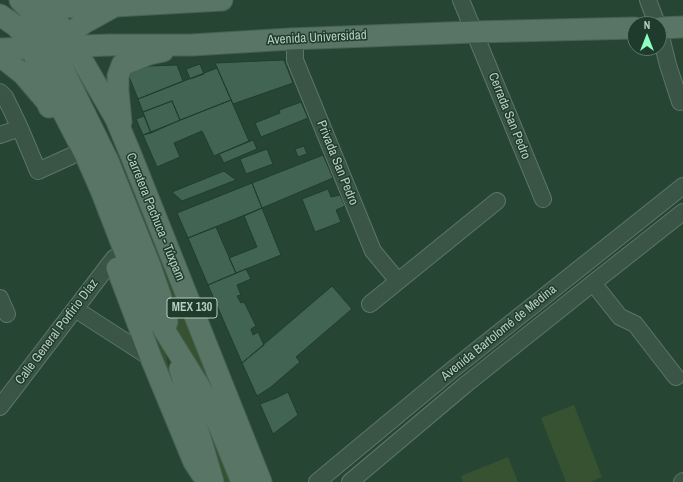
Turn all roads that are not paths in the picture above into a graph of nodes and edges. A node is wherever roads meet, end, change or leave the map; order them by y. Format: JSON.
{"nodes":[{"id":1,"x":222,"y":0,"type":"edge"},
{"id":2,"x":461,"y":0,"type":"edge"},
{"id":3,"x":648,"y":0,"type":"edge"},
{"id":4,"x":115,"y":6,"type":"junction"},
{"id":5,"x":0,"y":11,"type":"edge"},
{"id":6,"x":0,"y":15,"type":"edge"},
{"id":7,"x":654,"y":16,"type":"edge"},
{"id":8,"x":53,"y":19,"type":"edge"},
{"id":9,"x":683,"y":27,"type":"edge"},
{"id":10,"x":627,"y":28,"type":"edge"},
{"id":11,"x":667,"y":28,"type":"edge"},
{"id":12,"x":474,"y":32,"type":"junction"},
{"id":13,"x":290,"y":39,"type":"junction"},
{"id":14,"x":192,"y":44,"type":"junction"},
{"id":15,"x":113,"y":45,"type":"junction"},
{"id":16,"x":0,"y":48,"type":"edge"},
{"id":17,"x":0,"y":56,"type":"edge"},
{"id":18,"x":666,"y":56,"type":"edge"},
{"id":19,"x":0,"y":92,"type":"edge"},
{"id":20,"x":680,"y":102,"type":"dead end"},
{"id":21,"x":20,"y":128,"type":"junction"},
{"id":22,"x":0,"y":135,"type":"edge"},
{"id":23,"x":122,"y":135,"type":"junction"},
{"id":24,"x":72,"y":156,"type":"junction"},
{"id":25,"x":683,"y":186,"type":"edge"},
{"id":26,"x":497,"y":200,"type":"dead end"},
{"id":27,"x":542,"y":200,"type":"dead end"},
{"id":28,"x":683,"y":212,"type":"edge"},
{"id":29,"x":114,"y":258,"type":"junction"},
{"id":30,"x":398,"y":281,"type":"junction"},
{"id":31,"x":593,"y":283,"type":"junction"},
{"id":32,"x":0,"y":298,"type":"edge"},
{"id":33,"x":370,"y":304,"type":"dead end"},
{"id":34,"x":75,"y":309,"type":"junction"},
{"id":35,"x":7,"y":314,"type":"dead end"},
{"id":36,"x":173,"y":343,"type":"junction"},
{"id":37,"x":151,"y":358,"type":"junction"},
{"id":38,"x":452,"y":370,"type":"junction"},
{"id":39,"x":676,"y":377,"type":"dead end"},
{"id":40,"x":465,"y":385,"type":"junction"},
{"id":41,"x":0,"y":407,"type":"edge"},
{"id":42,"x":207,"y":482,"type":"edge"},
{"id":43,"x":213,"y":482,"type":"edge"},
{"id":44,"x":242,"y":482,"type":"edge"},
{"id":45,"x":261,"y":482,"type":"edge"},
{"id":46,"x":317,"y":482,"type":"edge"},
{"id":47,"x":350,"y":482,"type":"edge"}],
"edges":[{"from":1,"to":4,"type":"main road"},
{"from":2,"to":12,"type":"street","name":"Cerrada San Pedro"},
{"from":3,"to":7,"type":"street"},
{"from":4,"to":8,"type":"main road"},
{"from":4,"to":15,"type":"main road"},
{"from":5,"to":8,"type":"main road"},
{"from":6,"to":8,"type":"main road"},
{"from":8,"to":15,"type":"main road"},
{"from":8,"to":16,"type":"main road"},
{"from":8,"to":23,"type":"main road","name":"Carretera Pachuca - Túxpam","number":"MEX 130"},
{"from":8,"to":36,"type":"main road","name":"Carretera Pachuca - Túxpam","number":"MEX 130"},
{"from":9,"to":11,"type":"main road"},
{"from":10,"to":12,"type":"main road","name":"Avenida Universidad"},
{"from":12,"to":13,"type":"main road","name":"Avenida Universidad"},
{"from":12,"to":27,"type":"street","name":"Cerrada San Pedro"},
{"from":13,"to":14,"type":"main road","name":"Avenida Universidad"},
{"from":13,"to":30,"type":"street","name":"Privada San Pedro"},
{"from":14,"to":15,"type":"main road","name":"Avenida Universidad"},
{"from":14,"to":23,"type":"main road"},
{"from":17,"to":24,"type":"main road"},
{"from":18,"to":20,"type":"street"},
{"from":19,"to":21,"type":"street"},
{"from":21,"to":22,"type":"street"},
{"from":21,"to":24,"type":"street"},
{"from":23,"to":45,"type":"main road","name":"Carretera Pachuca - Túxpam","number":"MEX 130"},
{"from":24,"to":29,"type":"main road"},
{"from":25,"to":38,"type":"street","name":"Avenida Bartolomé de Medina"},
{"from":26,"to":30,"type":"street"},
{"from":28,"to":31,"type":"street","name":"Avenida Bartolomé de Medina"},
{"from":29,"to":34,"type":"street","name":"Calle General Porfirio Díaz"},
{"from":29,"to":37,"type":"main road"},
{"from":30,"to":33,"type":"street"},
{"from":31,"to":39,"type":"street"},
{"from":31,"to":40,"type":"street","name":"Avenida Bartolomé de Medina"},
{"from":32,"to":35,"type":"street"},
{"from":34,"to":37,"type":"street"},
{"from":34,"to":41,"type":"street","name":"Calle General Porfirio Díaz"},
{"from":36,"to":43,"type":"main road","name":"Carretera Pachuca - Túxpam","number":"MEX 130"},
{"from":36,"to":44,"type":"main road"},
{"from":37,"to":42,"type":"main road"},
{"from":38,"to":40,"type":"street"},
{"from":38,"to":46,"type":"street","name":"Avenida Bartolomé de Medina"},
{"from":40,"to":47,"type":"street","name":"Avenida Bartolomé de Medina"}]}
